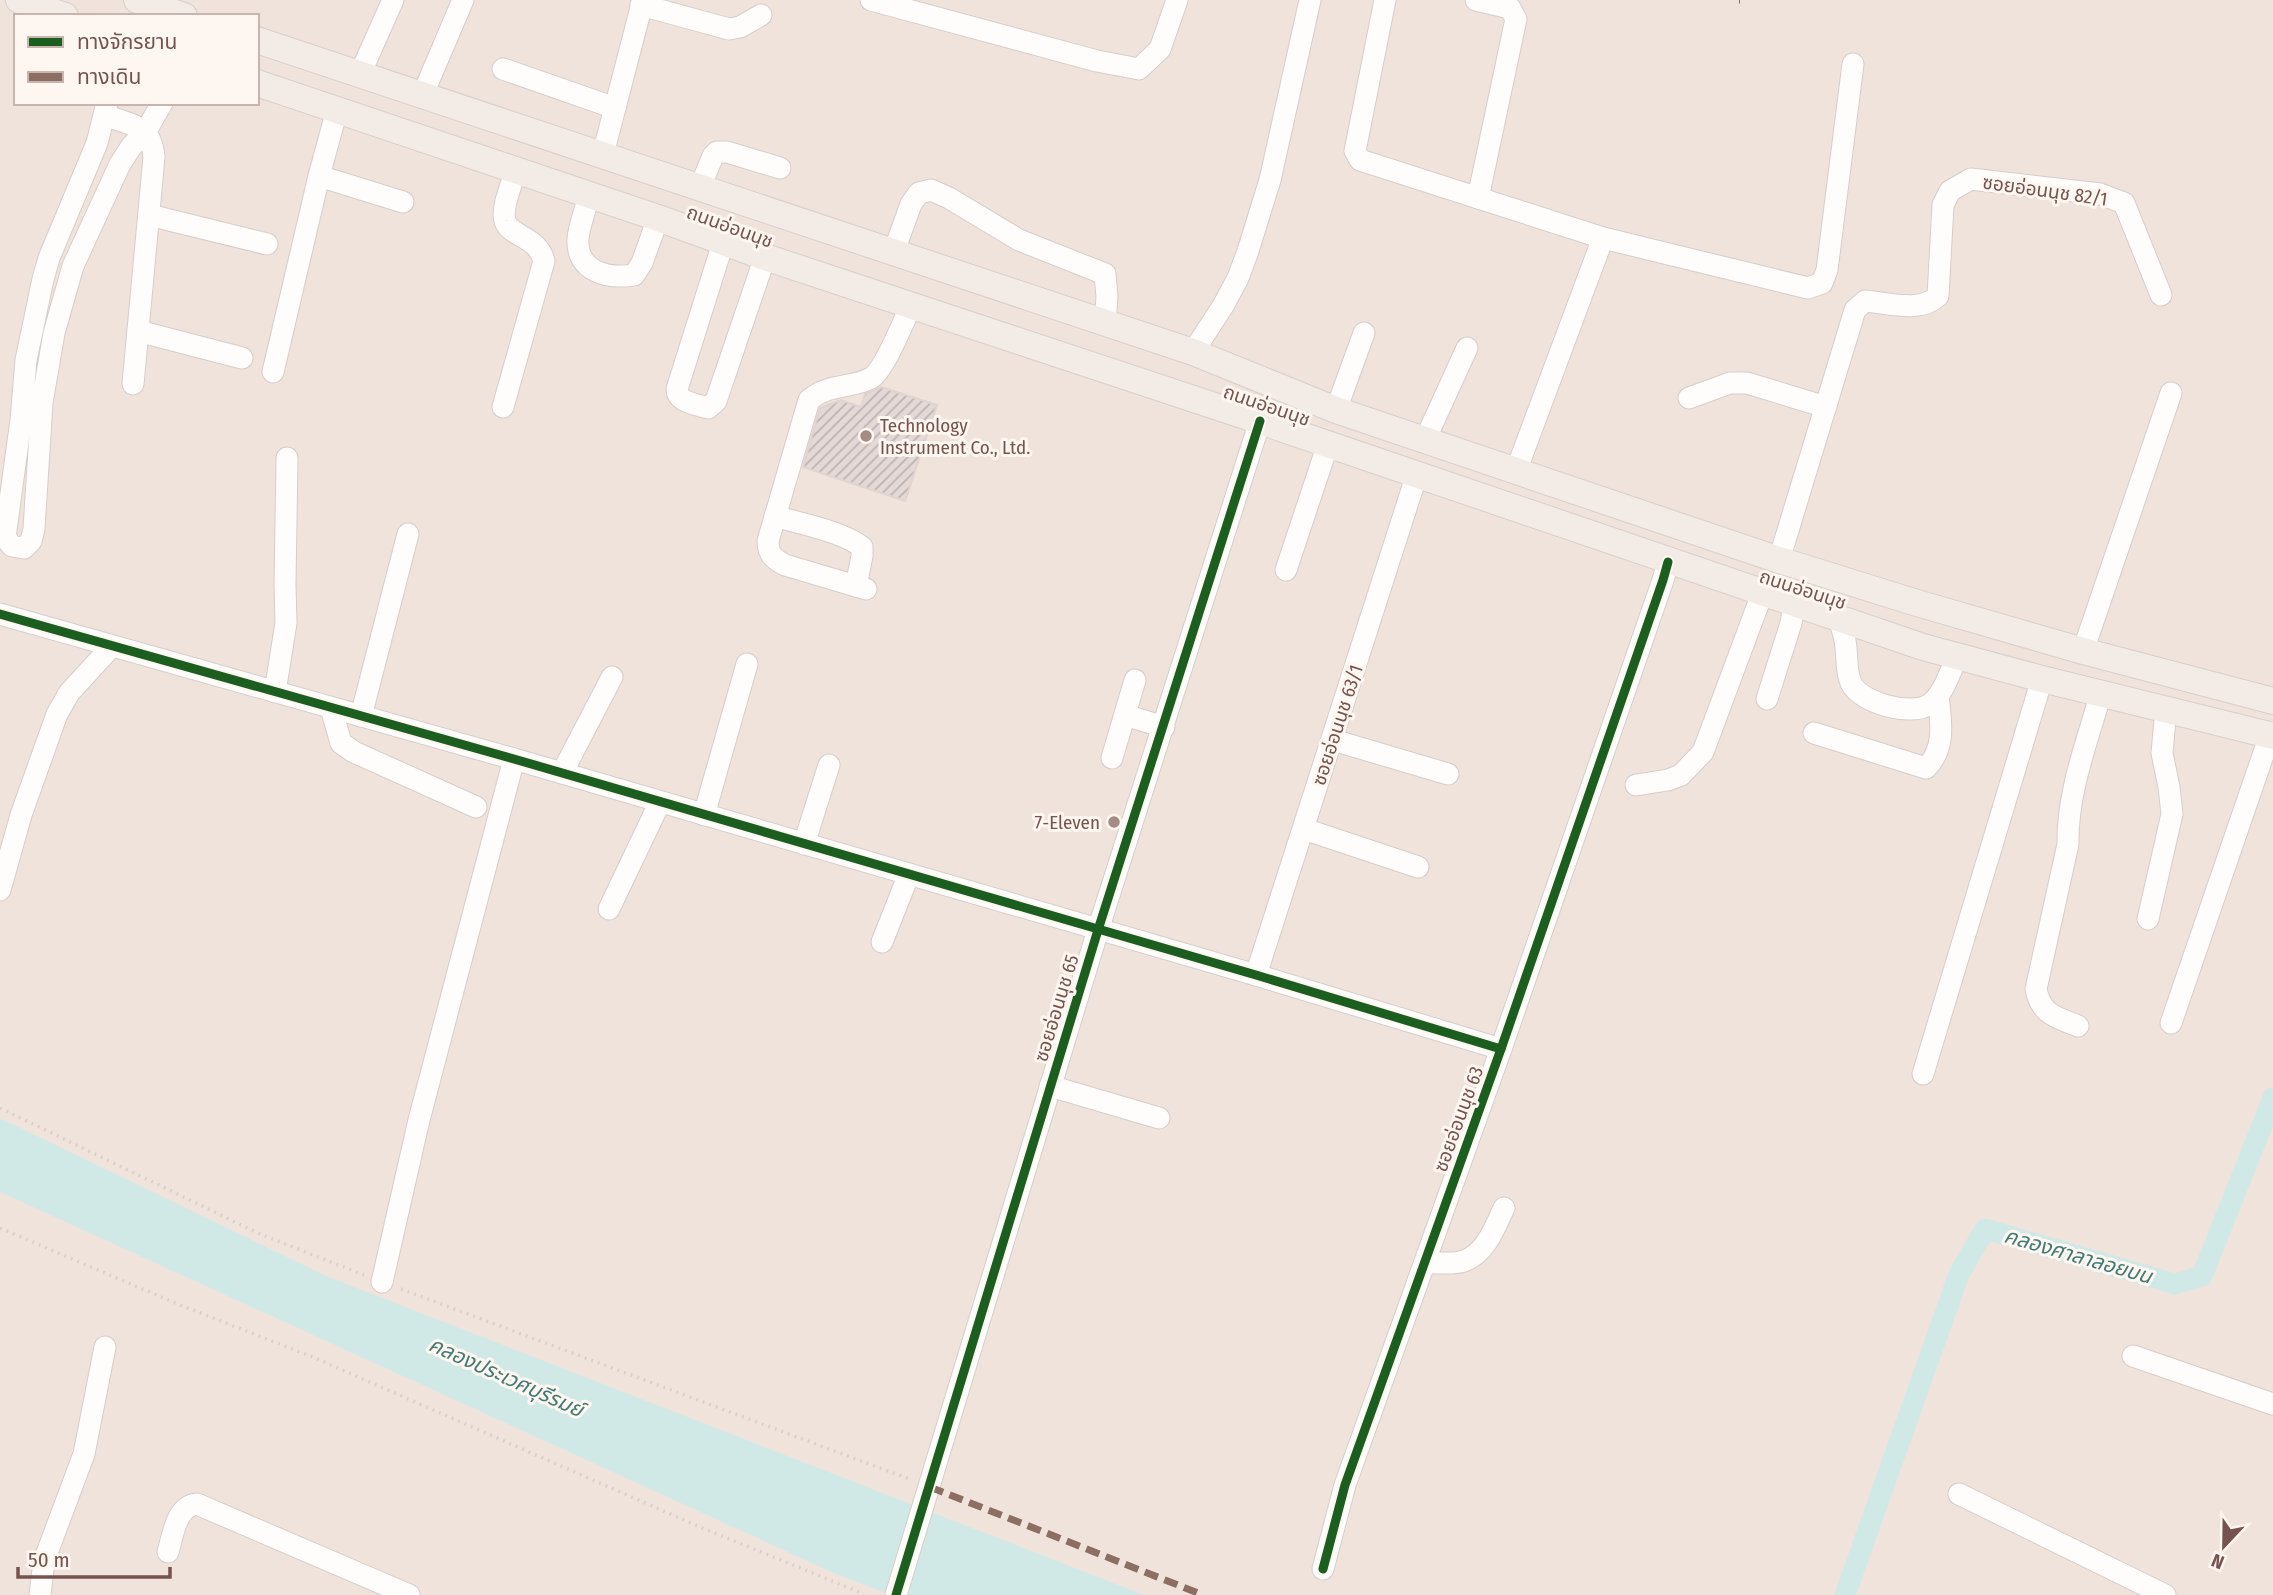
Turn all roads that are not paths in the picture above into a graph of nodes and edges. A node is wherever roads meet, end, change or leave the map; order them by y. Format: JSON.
{"nodes":[{"id":1,"x":19,"y":0,"type":"edge"},
{"id":2,"x":137,"y":0,"type":"edge"},
{"id":3,"x":393,"y":0,"type":"edge"},
{"id":4,"x":463,"y":0,"type":"edge"},
{"id":5,"x":871,"y":0,"type":"edge"},
{"id":6,"x":1177,"y":0,"type":"edge"},
{"id":7,"x":1310,"y":0,"type":"edge"},
{"id":8,"x":1385,"y":0,"type":"edge"},
{"id":9,"x":1476,"y":0,"type":"edge"},
{"id":10,"x":642,"y":3,"type":"edge"},
{"id":11,"x":59,"y":14,"type":"edge"},
{"id":12,"x":178,"y":14,"type":"edge"},
{"id":13,"x":761,"y":15,"type":"dead end"},
{"id":14,"x":259,"y":41,"type":"edge"},
{"id":15,"x":1853,"y":64,"type":"dead end"},
{"id":16,"x":503,"y":69,"type":"dead end"},
{"id":17,"x":360,"y":74,"type":"junction"},
{"id":18,"x":259,"y":84,"type":"edge"},
{"id":19,"x":423,"y":94,"type":"junction"},
{"id":20,"x":161,"y":105,"type":"edge"},
{"id":21,"x":615,"y":108,"type":"junction"},
{"id":22,"x":106,"y":109,"type":"edge"},
{"id":23,"x":337,"y":110,"type":"junction"},
{"id":24,"x":146,"y":131,"type":"junction"},
{"id":25,"x":603,"y":154,"type":"junction"},
{"id":26,"x":780,"y":168,"type":"dead end"},
{"id":27,"x":516,"y":170,"type":"junction"},
{"id":28,"x":319,"y":176,"type":"junction"},
{"id":29,"x":700,"y":187,"type":"junction"},
{"id":30,"x":589,"y":195,"type":"junction"},
{"id":31,"x":1478,"y":198,"type":"junction"},
{"id":32,"x":403,"y":202,"type":"dead end"},
{"id":33,"x":149,"y":215,"type":"junction"},
{"id":34,"x":658,"y":218,"type":"junction"},
{"id":35,"x":837,"y":235,"type":"junction"},
{"id":36,"x":1603,"y":238,"type":"junction"},
{"id":37,"x":723,"y":243,"type":"junction"},
{"id":38,"x":267,"y":244,"type":"dead end"},
{"id":39,"x":893,"y":254,"type":"junction"},
{"id":40,"x":765,"y":257,"type":"junction"},
{"id":41,"x":49,"y":258,"type":"junction"},
{"id":42,"x":73,"y":266,"type":"junction"},
{"id":43,"x":823,"y":276,"type":"junction"},
{"id":44,"x":2161,"y":295,"type":"dead end"},
{"id":45,"x":911,"y":306,"type":"junction"},
{"id":46,"x":1105,"y":323,"type":"junction"},
{"id":47,"x":138,"y":331,"type":"junction"},
{"id":48,"x":1364,"y":332,"type":"dead end"},
{"id":49,"x":1467,"y":348,"type":"dead end"},
{"id":50,"x":1193,"y":352,"type":"junction"},
{"id":51,"x":243,"y":358,"type":"dead end"},
{"id":52,"x":272,"y":372,"type":"dead end"},
{"id":53,"x":133,"y":384,"type":"dead end"},
{"id":54,"x":1272,"y":384,"type":"junction"},
{"id":55,"x":2171,"y":393,"type":"dead end"},
{"id":56,"x":1689,"y":398,"type":"dead end"},
{"id":57,"x":503,"y":407,"type":"dead end"},
{"id":58,"x":1826,"y":407,"type":"junction"},
{"id":59,"x":1336,"y":410,"type":"junction"},
{"id":60,"x":1261,"y":421,"type":"junction"},
{"id":61,"x":19,"y":431,"type":"edge"},
{"id":62,"x":1425,"y":440,"type":"junction"},
{"id":63,"x":1328,"y":444,"type":"junction"},
{"id":64,"x":287,"y":458,"type":"dead end"},
{"id":65,"x":7,"y":465,"type":"edge"},
{"id":66,"x":37,"y":471,"type":"junction"},
{"id":67,"x":1516,"y":471,"type":"junction"},
{"id":68,"x":1417,"y":474,"type":"junction"},
{"id":69,"x":775,"y":516,"type":"junction"},
{"id":70,"x":408,"y":534,"type":"dead end"},
{"id":71,"x":1779,"y":560,"type":"junction"},
{"id":72,"x":1668,"y":562,"type":"junction"},
{"id":73,"x":1286,"y":570,"type":"dead end"},
{"id":74,"x":1762,"y":594,"type":"junction"},
{"id":75,"x":1794,"y":605,"type":"junction"},
{"id":76,"x":0,"y":614,"type":"edge"},
{"id":77,"x":1839,"y":620,"type":"junction"},
{"id":78,"x":112,"y":646,"type":"junction"},
{"id":79,"x":2083,"y":651,"type":"junction"},
{"id":80,"x":1957,"y":657,"type":"junction"},
{"id":81,"x":747,"y":664,"type":"dead end"},
{"id":82,"x":612,"y":677,"type":"dead end"},
{"id":83,"x":2042,"y":679,"type":"junction"},
{"id":84,"x":1135,"y":680,"type":"dead end"},
{"id":85,"x":275,"y":692,"type":"junction"},
{"id":86,"x":2101,"y":693,"type":"junction"},
{"id":87,"x":1938,"y":696,"type":"junction"},
{"id":88,"x":1767,"y":699,"type":"dead end"},
{"id":89,"x":2273,"y":701,"type":"edge"},
{"id":90,"x":331,"y":708,"type":"junction"},
{"id":91,"x":2166,"y":709,"type":"junction"},
{"id":92,"x":1125,"y":715,"type":"junction"},
{"id":93,"x":361,"y":716,"type":"junction"},
{"id":94,"x":1164,"y":727,"type":"junction"},
{"id":95,"x":1814,"y":733,"type":"dead end"},
{"id":96,"x":2272,"y":736,"type":"edge"},
{"id":97,"x":1332,"y":740,"type":"junction"},
{"id":98,"x":1112,"y":758,"type":"dead end"},
{"id":99,"x":514,"y":759,"type":"junction"},
{"id":100,"x":828,"y":765,"type":"dead end"},
{"id":101,"x":562,"y":773,"type":"junction"},
{"id":102,"x":1448,"y":774,"type":"dead end"},
{"id":103,"x":1636,"y":785,"type":"dead end"},
{"id":104,"x":660,"y":802,"type":"junction"},
{"id":105,"x":476,"y":807,"type":"dead end"},
{"id":106,"x":704,"y":815,"type":"junction"},
{"id":107,"x":1304,"y":829,"type":"junction"},
{"id":108,"x":804,"y":844,"type":"junction"},
{"id":109,"x":1418,"y":867,"type":"dead end"},
{"id":110,"x":909,"y":874,"type":"junction"},
{"id":111,"x":0,"y":890,"type":"edge"},
{"id":112,"x":609,"y":909,"type":"dead end"},
{"id":113,"x":2148,"y":919,"type":"dead end"},
{"id":114,"x":1098,"y":930,"type":"junction"},
{"id":115,"x":882,"y":942,"type":"dead end"},
{"id":116,"x":1256,"y":975,"type":"junction"},
{"id":117,"x":2171,"y":1023,"type":"dead end"},
{"id":118,"x":2078,"y":1026,"type":"dead end"},
{"id":119,"x":1501,"y":1049,"type":"junction"},
{"id":120,"x":1923,"y":1074,"type":"dead end"},
{"id":121,"x":1050,"y":1086,"type":"junction"},
{"id":122,"x":1159,"y":1118,"type":"dead end"},
{"id":123,"x":1504,"y":1208,"type":"dead end"},
{"id":124,"x":1425,"y":1263,"type":"junction"},
{"id":125,"x":382,"y":1282,"type":"road end"},
{"id":126,"x":105,"y":1347,"type":"dead end"},
{"id":127,"x":2133,"y":1356,"type":"dead end"},
{"id":128,"x":2273,"y":1404,"type":"edge"},
{"id":129,"x":1959,"y":1494,"type":"dead end"},
{"id":130,"x":168,"y":1552,"type":"dead end"},
{"id":131,"x":1323,"y":1569,"type":"dead end"},
{"id":132,"x":2137,"y":1588,"type":"edge"},
{"id":133,"x":40,"y":1595,"type":"edge"},
{"id":134,"x":409,"y":1595,"type":"edge"},
{"id":135,"x":896,"y":1595,"type":"edge"},
{"id":136,"x":2165,"y":1595,"type":"edge"}],
"edges":[{"from":1,"to":11,"type":"main road"},
{"from":2,"to":12,"type":"main road"},
{"from":3,"to":17,"type":"street"},
{"from":4,"to":19,"type":"street"},
{"from":5,"to":6,"type":"street"},
{"from":7,"to":50,"type":"street"},
{"from":8,"to":31,"type":"street"},
{"from":9,"to":31,"type":"street"},
{"from":10,"to":13,"type":"street"},
{"from":10,"to":21,"type":"street"},
{"from":14,"to":17,"type":"main road","name":"ถนนอ่อนนุช"},
{"from":15,"to":36,"type":"street"},
{"from":16,"to":21,"type":"street"},
{"from":17,"to":19,"type":"main road","name":"ถนนอ่อนนุช"},
{"from":18,"to":23,"type":"main road","name":"ถนนอ่อนนุช"},
{"from":19,"to":25,"type":"main road","name":"ถนนอ่อนนุช"},
{"from":20,"to":24,"type":"street"},
{"from":21,"to":25,"type":"street"},
{"from":22,"to":24,"type":"street"},
{"from":22,"to":41,"type":"street"},
{"from":23,"to":27,"type":"main road","name":"ถนนอ่อนนุช"},
{"from":23,"to":28,"type":"street"},
{"from":24,"to":33,"type":"street"},
{"from":24,"to":42,"type":"street"},
{"from":25,"to":29,"type":"main road","name":"ถนนอ่อนนุช"},
{"from":26,"to":29,"type":"street"},
{"from":27,"to":30,"type":"main road","name":"ถนนอ่อนนุช"},
{"from":27,"to":57,"type":"street"},
{"from":28,"to":32,"type":"street"},
{"from":28,"to":52,"type":"street"},
{"from":29,"to":35,"type":"main road","name":"ถนนอ่อนนุช"},
{"from":30,"to":34,"type":"main road","name":"ถนนอ่อนนุช"},
{"from":30,"to":34,"type":"street"},
{"from":31,"to":36,"type":"street"},
{"from":33,"to":38,"type":"street"},
{"from":33,"to":47,"type":"street"},
{"from":34,"to":37,"type":"main road","name":"ถนนอ่อนนุช"},
{"from":35,"to":39,"type":"main road","name":"ถนนอ่อนนุช"},
{"from":35,"to":43,"type":"main road"},
{"from":36,"to":67,"type":"street"},
{"from":37,"to":40,"type":"main road","name":"ถนนอ่อนนุช"},
{"from":37,"to":40,"type":"street"},
{"from":39,"to":46,"type":"main road","name":"ถนนอ่อนนุช"},
{"from":39,"to":46,"type":"street"},
{"from":40,"to":43,"type":"main road","name":"ถนนอ่อนนุช"},
{"from":41,"to":42,"type":"street"},
{"from":41,"to":61,"type":"street"},
{"from":42,"to":61,"type":"street"},
{"from":43,"to":45,"type":"main road","name":"ถนนอ่อนนุช"},
{"from":44,"to":58,"type":"street","name":"ซอยอ่อนนุช 82/1"},
{"from":45,"to":60,"type":"main road","name":"ถนนอ่อนนุช"},
{"from":45,"to":69,"type":"street"},
{"from":46,"to":50,"type":"main road","name":"ถนนอ่อนนุช"},
{"from":47,"to":51,"type":"street"},
{"from":47,"to":53,"type":"street"},
{"from":48,"to":59,"type":"street"},
{"from":49,"to":62,"type":"street"},
{"from":50,"to":54,"type":"main road","name":"ถนนอ่อนนุช"},
{"from":54,"to":59,"type":"main road","name":"ถนนอ่อนนุช"},
{"from":54,"to":60,"type":"main road"},
{"from":55,"to":79,"type":"street"},
{"from":56,"to":58,"type":"street"},
{"from":58,"to":71,"type":"street","name":"ซอยอ่อนนุช 82/1"},
{"from":59,"to":62,"type":"main road","name":"ถนนอ่อนนุช"},
{"from":60,"to":63,"type":"main road","name":"ถนนอ่อนนุช"},
{"from":60,"to":94,"type":"street","name":"ซอยอ่อนนุช 65"},
{"from":61,"to":65,"type":"street"},
{"from":61,"to":66,"type":"street"},
{"from":62,"to":67,"type":"main road","name":"ถนนอ่อนนุช"},
{"from":63,"to":68,"type":"main road","name":"ถนนอ่อนนุช"},
{"from":63,"to":73,"type":"street"},
{"from":64,"to":85,"type":"street"},
{"from":65,"to":66,"type":"street"},
{"from":65,"to":66,"type":"street"},
{"from":67,"to":71,"type":"main road","name":"ถนนอ่อนนุช"},
{"from":68,"to":72,"type":"main road","name":"ถนนอ่อนนุช"},
{"from":68,"to":97,"type":"street","name":"ซอยอ่อนนุช 63/1"},
{"from":69,"to":69,"type":"street"},
{"from":70,"to":93,"type":"street"},
{"from":71,"to":79,"type":"main road","name":"ถนนอ่อนนุช"},
{"from":72,"to":74,"type":"main road","name":"ถนนอ่อนนุช"},
{"from":72,"to":119,"type":"street","name":"ซอยอ่อนนุช 63"},
{"from":74,"to":75,"type":"main road","name":"ถนนอ่อนนุช"},
{"from":74,"to":103,"type":"street"},
{"from":75,"to":77,"type":"main road","name":"ถนนอ่อนนุช"},
{"from":75,"to":88,"type":"street"},
{"from":76,"to":78,"type":"street"},
{"from":77,"to":80,"type":"main road","name":"ถนนอ่อนนุช"},
{"from":77,"to":87,"type":"street"},
{"from":78,"to":85,"type":"street"},
{"from":78,"to":111,"type":"street"},
{"from":79,"to":89,"type":"main road","name":"ถนนอ่อนนุช"},
{"from":80,"to":83,"type":"main road","name":"ถนนอ่อนนุช"},
{"from":80,"to":87,"type":"street"},
{"from":81,"to":106,"type":"street"},
{"from":82,"to":101,"type":"street"},
{"from":83,"to":86,"type":"main road","name":"ถนนอ่อนนุช"},
{"from":83,"to":120,"type":"street"},
{"from":84,"to":92,"type":"street"},
{"from":85,"to":90,"type":"street"},
{"from":86,"to":91,"type":"main road","name":"ถนนอ่อนนุช"},
{"from":86,"to":118,"type":"street"},
{"from":87,"to":95,"type":"street"},
{"from":90,"to":93,"type":"street"},
{"from":90,"to":105,"type":"street"},
{"from":91,"to":96,"type":"main road","name":"ถนนอ่อนนุช"},
{"from":91,"to":113,"type":"street"},
{"from":92,"to":94,"type":"street"},
{"from":92,"to":98,"type":"street"},
{"from":93,"to":99,"type":"street"},
{"from":94,"to":114,"type":"street","name":"ซอยอ่อนนุช 65"},
{"from":96,"to":117,"type":"street"},
{"from":97,"to":102,"type":"street"},
{"from":97,"to":107,"type":"street","name":"ซอยอ่อนนุช 63/1"},
{"from":99,"to":101,"type":"street"},
{"from":99,"to":125,"type":"street"},
{"from":100,"to":108,"type":"street"},
{"from":101,"to":104,"type":"street"},
{"from":104,"to":106,"type":"street"},
{"from":104,"to":112,"type":"street"},
{"from":106,"to":108,"type":"street"},
{"from":107,"to":109,"type":"street"},
{"from":107,"to":116,"type":"street","name":"ซอยอ่อนนุช 63/1"},
{"from":108,"to":110,"type":"street"},
{"from":110,"to":114,"type":"street"},
{"from":110,"to":115,"type":"street"},
{"from":114,"to":116,"type":"street"},
{"from":114,"to":121,"type":"street","name":"ซอยอ่อนนุช 65"},
{"from":116,"to":119,"type":"street"},
{"from":119,"to":124,"type":"street","name":"ซอยอ่อนนุช 63"},
{"from":121,"to":122,"type":"street"},
{"from":121,"to":135,"type":"street","name":"ซอยอ่อนนุช 65"},
{"from":123,"to":124,"type":"street"},
{"from":124,"to":131,"type":"street","name":"ซอยอ่อนนุช 63"},
{"from":126,"to":133,"type":"street"},
{"from":127,"to":128,"type":"street"},
{"from":129,"to":132,"type":"street"},
{"from":130,"to":134,"type":"street"},
{"from":132,"to":136,"type":"street"}]}
